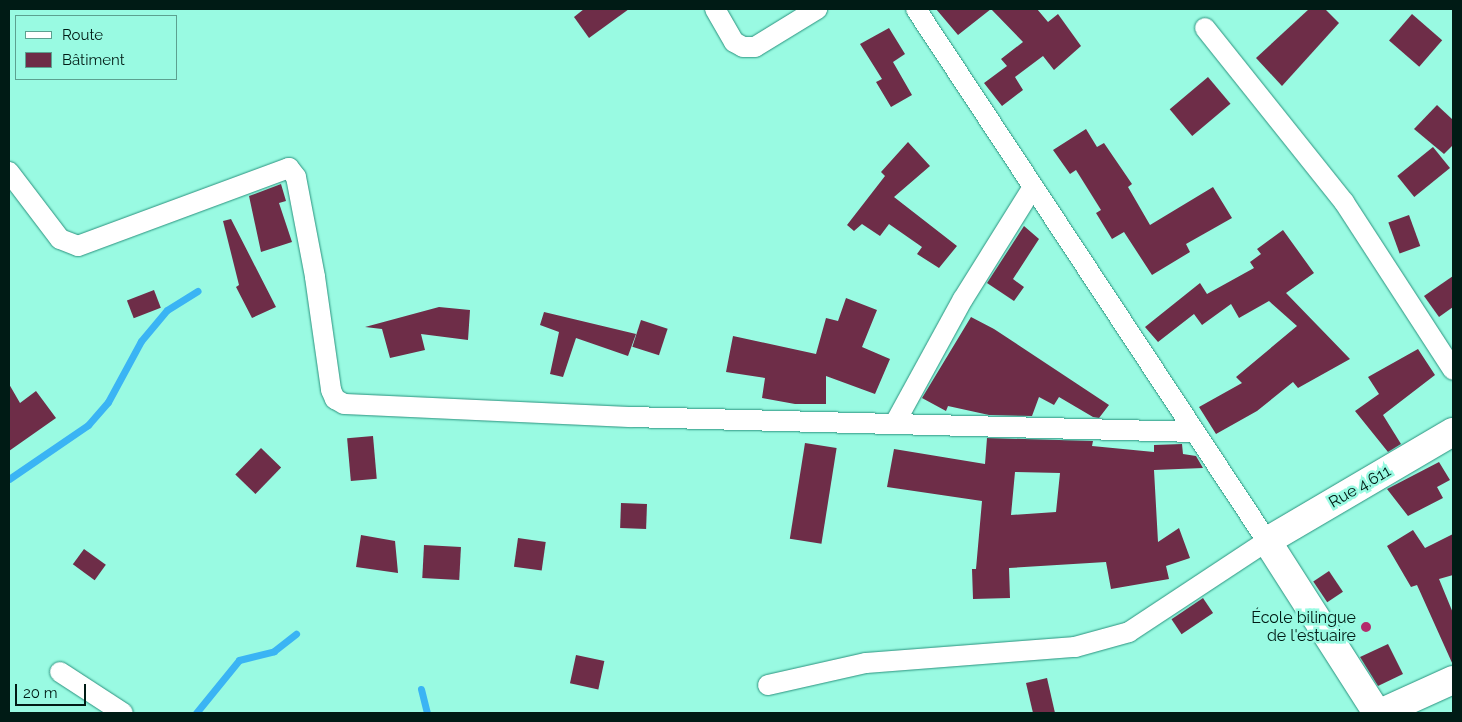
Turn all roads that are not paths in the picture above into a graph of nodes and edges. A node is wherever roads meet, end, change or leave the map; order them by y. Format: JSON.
{"nodes":[{"id":1,"x":715,"y":9,"type":"edge"},
{"id":2,"x":817,"y":9,"type":"edge"},
{"id":3,"x":916,"y":9,"type":"edge"},
{"id":4,"x":1205,"y":28,"type":"dead end"},
{"id":5,"x":9,"y":172,"type":"edge"},
{"id":6,"x":1033,"y":186,"type":"junction"},
{"id":7,"x":1453,"y":370,"type":"edge"},
{"id":8,"x":895,"y":423,"type":"junction"},
{"id":9,"x":1195,"y":432,"type":"junction"},
{"id":10,"x":1453,"y":432,"type":"edge"},
{"id":11,"x":1267,"y":542,"type":"junction"},
{"id":12,"x":60,"y":672,"type":"dead end"},
{"id":13,"x":1453,"y":680,"type":"edge"},
{"id":14,"x":768,"y":686,"type":"dead end"},
{"id":15,"x":123,"y":713,"type":"edge"},
{"id":16,"x":1378,"y":713,"type":"edge"}],
"edges":[{"from":1,"to":2,"type":"street"},
{"from":3,"to":6,"type":"street"},
{"from":4,"to":7,"type":"street"},
{"from":5,"to":8,"type":"street"},
{"from":6,"to":8,"type":"street"},
{"from":6,"to":9,"type":"street"},
{"from":8,"to":9,"type":"street"},
{"from":9,"to":11,"type":"street"},
{"from":10,"to":11,"type":"street","name":"Rue 4.611"},
{"from":11,"to":14,"type":"street"},
{"from":11,"to":16,"type":"street"},
{"from":12,"to":15,"type":"street"},
{"from":13,"to":16,"type":"street"}]}
